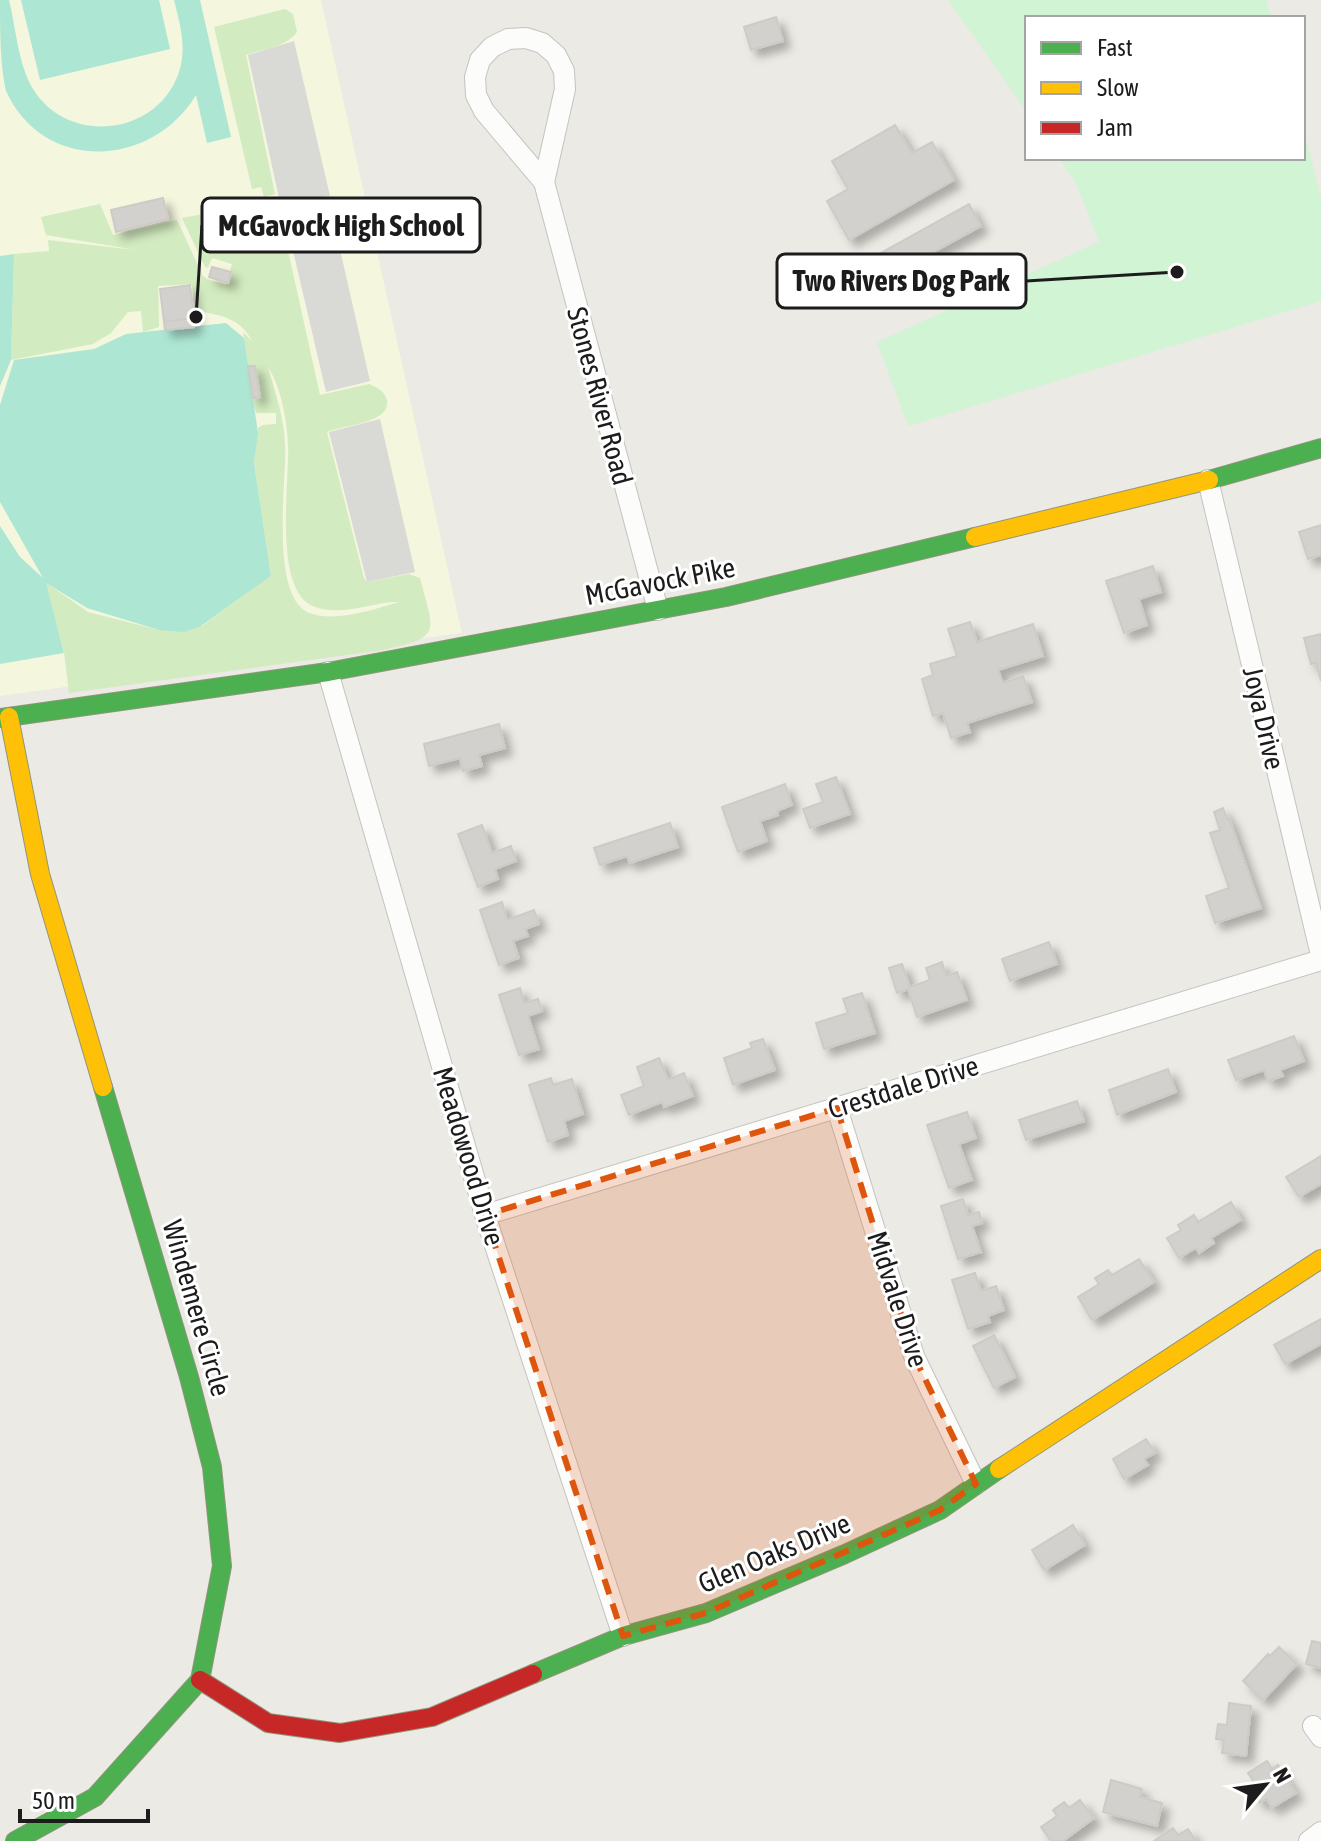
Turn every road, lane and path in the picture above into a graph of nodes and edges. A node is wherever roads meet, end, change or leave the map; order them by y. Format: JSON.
{"nodes":[{"id":1,"x":544,"y":182,"type":"junction"},
{"id":2,"x":1321,"y":448,"type":"edge"},
{"id":3,"x":1208,"y":480,"type":"junction"},
{"id":4,"x":658,"y":610,"type":"junction"},
{"id":5,"x":328,"y":672,"type":"junction"},
{"id":6,"x":4,"y":718,"type":"edge"},
{"id":7,"x":1321,"y":958,"type":"edge"},
{"id":8,"x":837,"y":1108,"type":"junction"},
{"id":9,"x":485,"y":1215,"type":"junction"},
{"id":10,"x":1321,"y":1259,"type":"edge"},
{"id":11,"x":976,"y":1484,"type":"junction"},
{"id":12,"x":623,"y":1636,"type":"junction"},
{"id":13,"x":200,"y":1680,"type":"junction"},
{"id":14,"x":1321,"y":1832,"type":"edge"},
{"id":15,"x":15,"y":1841,"type":"edge"},
{"id":16,"x":1309,"y":1841,"type":"edge"}],
"edges":[{"from":1,"to":1,"type":"street"},
{"from":1,"to":4,"type":"street","name":"Stones River Road"},
{"from":2,"to":3,"type":"street","name":"McGavock Pike"},
{"from":3,"to":4,"type":"street","name":"McGavock Pike"},
{"from":3,"to":7,"type":"street","name":"Joya Drive"},
{"from":4,"to":5,"type":"street","name":"McGavock Pike"},
{"from":5,"to":6,"type":"street","name":"McGavock Pike"},
{"from":5,"to":9,"type":"street","name":"Meadowood Drive"},
{"from":6,"to":13,"type":"street","name":"Windemere Circle"},
{"from":7,"to":8,"type":"street","name":"Crestdale Drive"},
{"from":8,"to":9,"type":"street","name":"Crestdale Drive"},
{"from":8,"to":11,"type":"street","name":"Midvale Drive"},
{"from":9,"to":12,"type":"street","name":"Meadowood Drive"},
{"from":10,"to":11,"type":"street","name":"Glen Oaks Drive"},
{"from":11,"to":12,"type":"street","name":"Glen Oaks Drive"},
{"from":12,"to":13,"type":"street","name":"Glen Oaks Drive"},
{"from":13,"to":15,"type":"street"},
{"from":14,"to":16,"type":"street"}]}
